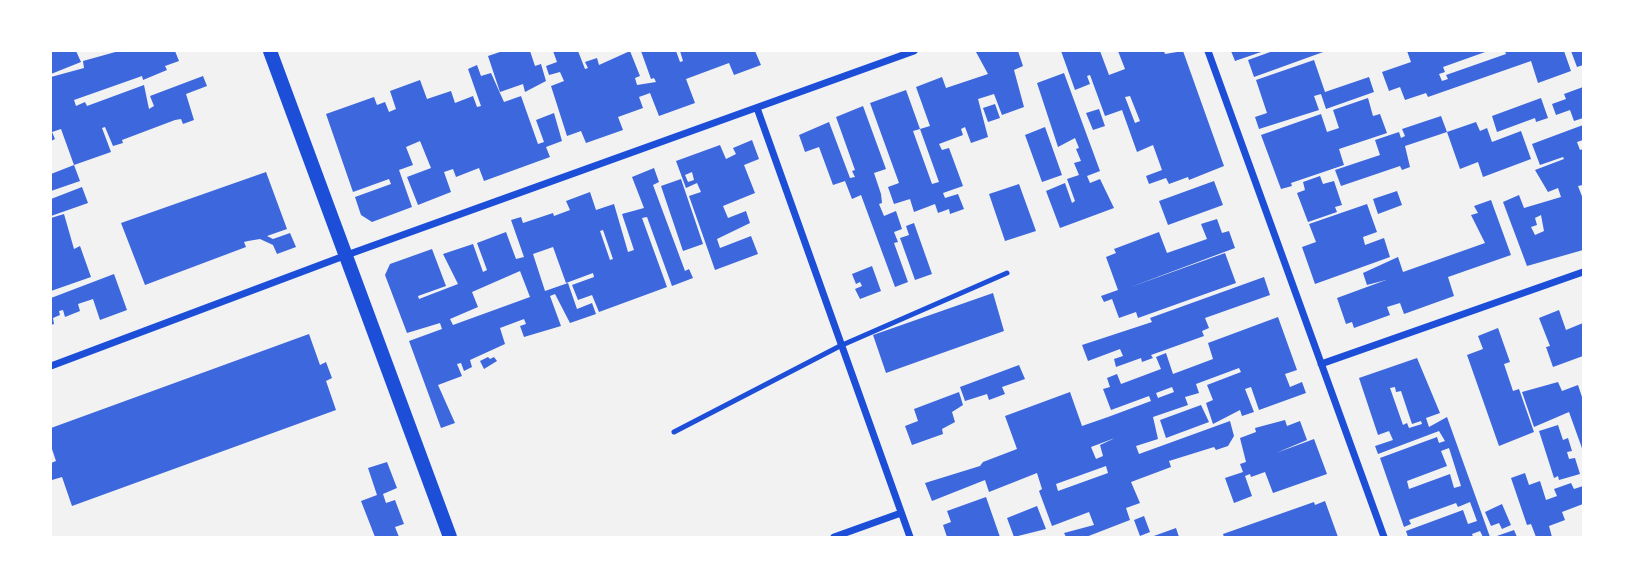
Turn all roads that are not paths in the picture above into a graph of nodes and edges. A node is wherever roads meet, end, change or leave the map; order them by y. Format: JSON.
{"nodes":[{"id":1,"x":270,"y":51,"type":"edge"},
{"id":2,"x":914,"y":51,"type":"edge"},
{"id":3,"x":1208,"y":51,"type":"edge"},
{"id":4,"x":757,"y":107,"type":"junction"},
{"id":5,"x":344,"y":256,"type":"junction"},
{"id":6,"x":1583,"y":272,"type":"edge"},
{"id":7,"x":1007,"y":273,"type":"dead end"},
{"id":8,"x":840,"y":346,"type":"junction"},
{"id":9,"x":1321,"y":364,"type":"junction"},
{"id":10,"x":51,"y":366,"type":"edge"},
{"id":11,"x":674,"y":432,"type":"dead end"},
{"id":12,"x":901,"y":513,"type":"junction"},
{"id":13,"x":450,"y":537,"type":"edge"},
{"id":14,"x":834,"y":537,"type":"edge"},
{"id":15,"x":910,"y":537,"type":"edge"},
{"id":16,"x":1384,"y":537,"type":"edge"}],
"edges":[{"from":1,"to":5,"type":"main road"},
{"from":2,"to":4,"type":"street"},
{"from":3,"to":9,"type":"street"},
{"from":4,"to":5,"type":"street"},
{"from":4,"to":8,"type":"street"},
{"from":5,"to":10,"type":"street"},
{"from":5,"to":13,"type":"main road"},
{"from":6,"to":9,"type":"street"},
{"from":7,"to":8,"type":"lane"},
{"from":8,"to":11,"type":"lane"},
{"from":8,"to":12,"type":"street"},
{"from":9,"to":16,"type":"street"},
{"from":12,"to":14,"type":"street"},
{"from":12,"to":15,"type":"street"}]}
